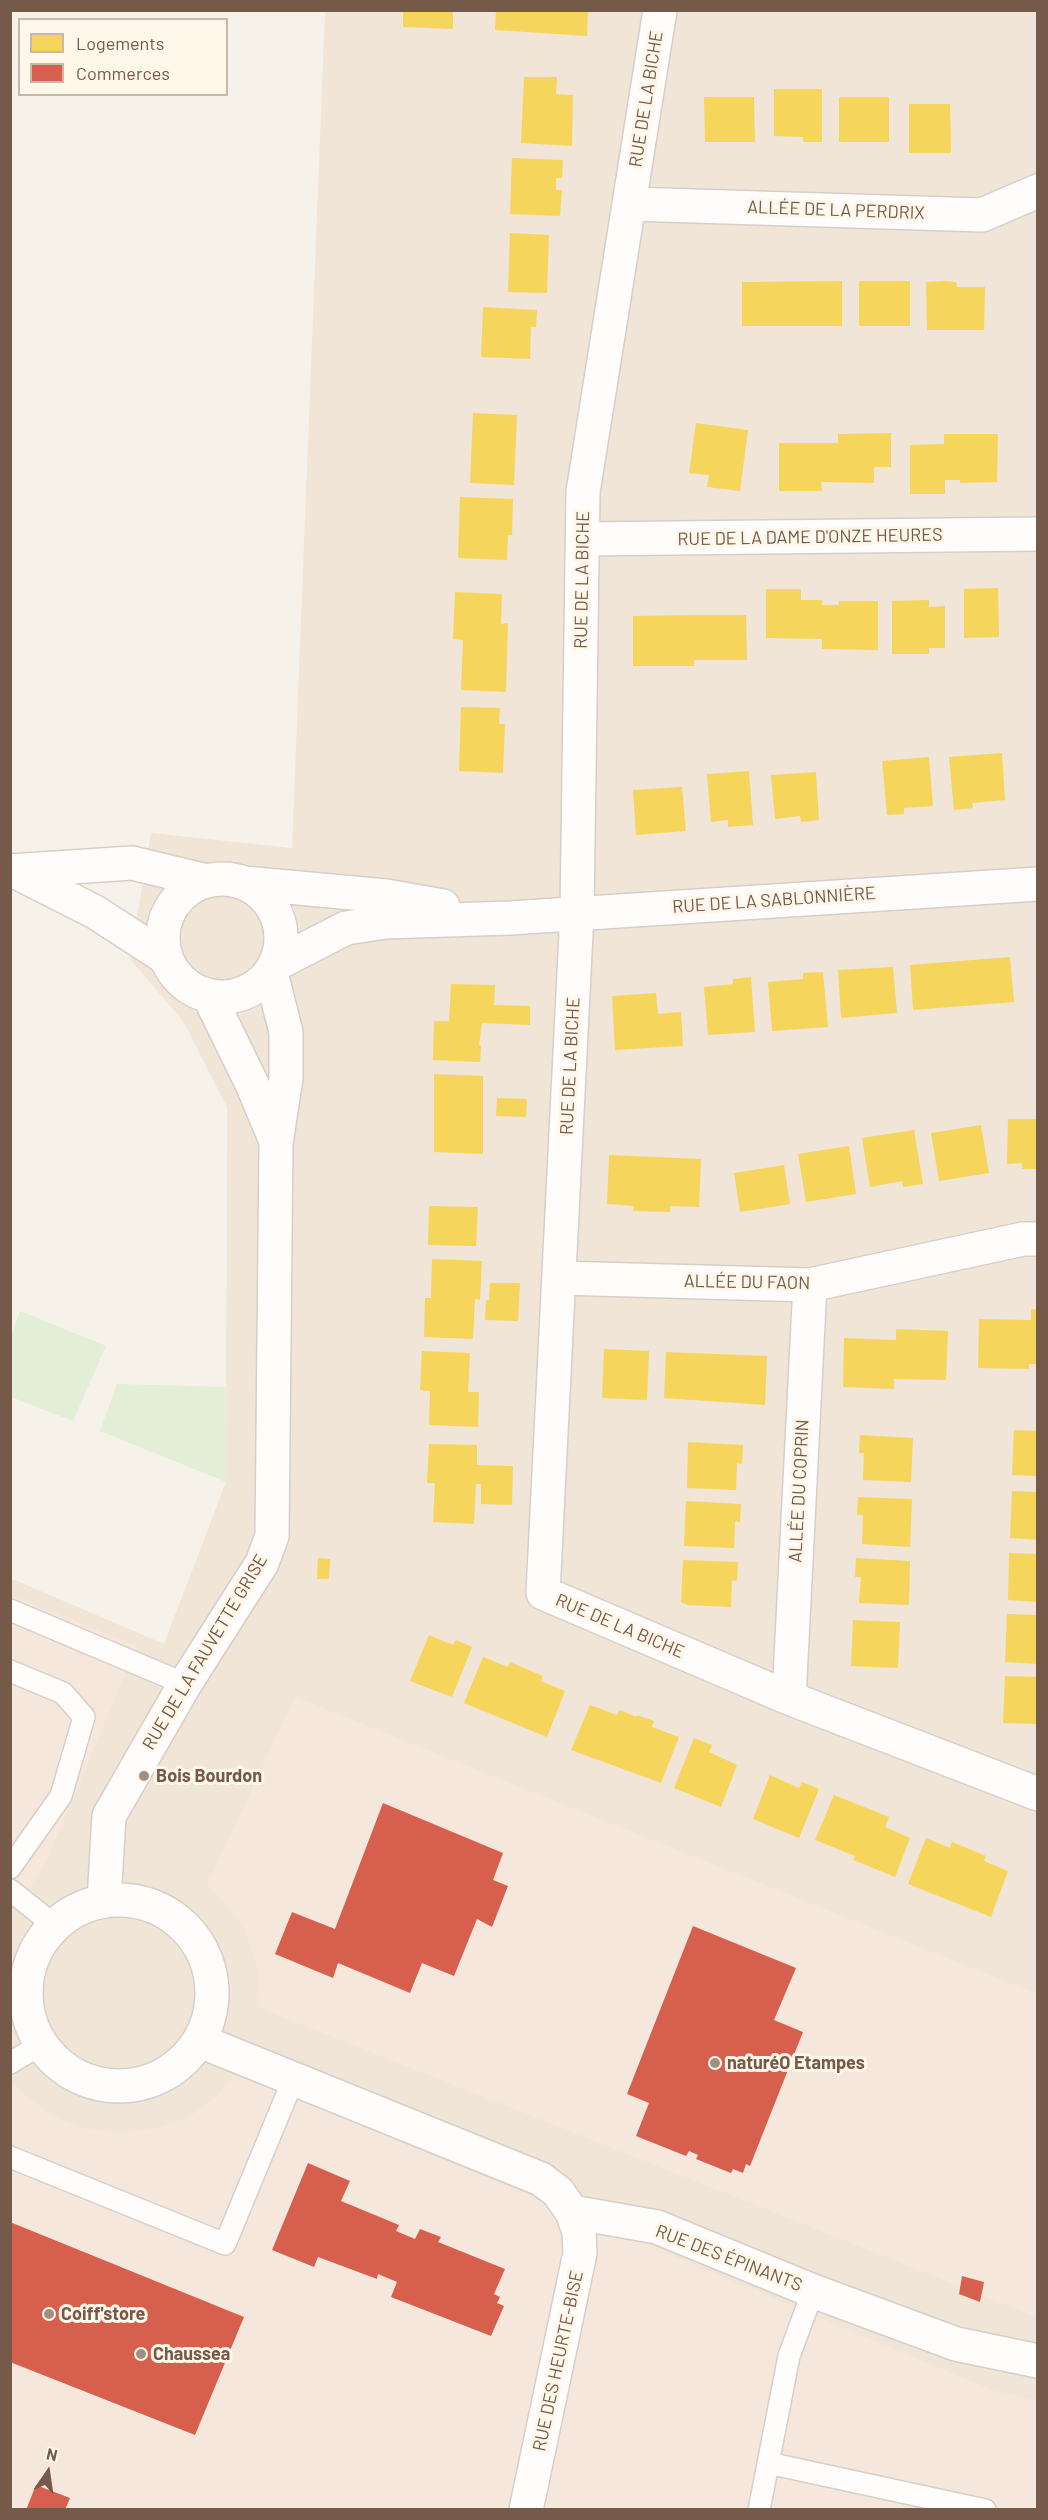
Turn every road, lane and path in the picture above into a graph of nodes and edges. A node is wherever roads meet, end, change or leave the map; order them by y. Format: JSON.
{"nodes":[{"id":1,"x":660,"y":10,"type":"edge"},
{"id":2,"x":1038,"y":191,"type":"edge"},
{"id":3,"x":630,"y":204,"type":"junction"},
{"id":4,"x":1038,"y":534,"type":"edge"},
{"id":5,"x":583,"y":539,"type":"junction"},
{"id":6,"x":13,"y":871,"type":"edge"},
{"id":7,"x":207,"y":881,"type":"junction"},
{"id":8,"x":244,"y":883,"type":"junction"},
{"id":9,"x":1038,"y":884,"type":"edge"},
{"id":10,"x":577,"y":913,"type":"junction"},
{"id":11,"x":510,"y":918,"type":"junction"},
{"id":12,"x":166,"y":958,"type":"junction"},
{"id":13,"x":274,"y":968,"type":"junction"},
{"id":14,"x":209,"y":996,"type":"junction"},
{"id":15,"x":276,"y":1143,"type":"junction"},
{"id":16,"x":1038,"y":1239,"type":"edge"},
{"id":17,"x":560,"y":1278,"type":"junction"},
{"id":18,"x":810,"y":1285,"type":"junction"},
{"id":19,"x":10,"y":1610,"type":"edge"},
{"id":20,"x":10,"y":1671,"type":"edge"},
{"id":21,"x":185,"y":1684,"type":"junction"},
{"id":22,"x":789,"y":1698,"type":"junction"},
{"id":23,"x":1038,"y":1794,"type":"edge"},
{"id":24,"x":10,"y":1868,"type":"edge"},
{"id":25,"x":10,"y":1890,"type":"edge"},
{"id":26,"x":104,"y":1901,"type":"junction"},
{"id":27,"x":54,"y":1925,"type":"junction"},
{"id":28,"x":200,"y":2041,"type":"junction"},
{"id":29,"x":40,"y":2045,"type":"junction"},
{"id":30,"x":10,"y":2063,"type":"edge"},
{"id":31,"x":293,"y":2080,"type":"junction"},
{"id":32,"x":10,"y":2157,"type":"edge"},
{"id":33,"x":572,"y":2212,"type":"junction"},
{"id":34,"x":813,"y":2291,"type":"junction"},
{"id":35,"x":1038,"y":2361,"type":"edge"},
{"id":36,"x":768,"y":2463,"type":"junction"},
{"id":37,"x":526,"y":2510,"type":"edge"},
{"id":38,"x":759,"y":2510,"type":"edge"},
{"id":39,"x":985,"y":2510,"type":"edge"}],
"edges":[{"from":1,"to":3,"type":"street","name":"RUE DE LA BICHE"},
{"from":2,"to":3,"type":"street","name":"ALLÉE DE LA PERDRIX"},
{"from":3,"to":5,"type":"street","name":"RUE DE LA BICHE"},
{"from":4,"to":5,"type":"street","name":"RUE DE LA DAME D'ONZE HEURES"},
{"from":5,"to":10,"type":"street","name":"RUE DE LA BICHE"},
{"from":6,"to":7,"type":"street"},
{"from":6,"to":12,"type":"street"},
{"from":7,"to":8,"type":"street"},
{"from":7,"to":12,"type":"street"},
{"from":8,"to":11,"type":"street"},
{"from":8,"to":13,"type":"street"},
{"from":9,"to":10,"type":"street","name":"RUE DE LA SABLONNIÈRE"},
{"from":10,"to":11,"type":"street","name":"RUE DE LA SABLONNIÈRE"},
{"from":10,"to":17,"type":"street","name":"RUE DE LA BICHE"},
{"from":11,"to":13,"type":"street"},
{"from":12,"to":14,"type":"street"},
{"from":13,"to":14,"type":"street"},
{"from":13,"to":15,"type":"street","name":"RUE DE LA FAUVETTE GRISE"},
{"from":14,"to":15,"type":"street","name":"RUE DE LA FAUVETTE GRISE"},
{"from":15,"to":21,"type":"street","name":"RUE DE LA FAUVETTE GRISE"},
{"from":16,"to":18,"type":"street","name":"ALLÉE DU FAON"},
{"from":17,"to":18,"type":"street","name":"ALLÉE DU FAON"},
{"from":17,"to":22,"type":"street","name":"RUE DE LA BICHE"},
{"from":18,"to":22,"type":"street","name":"ALLÉE DU COPRIN"},
{"from":19,"to":21,"type":"lane"},
{"from":20,"to":24,"type":"lane"},
{"from":21,"to":26,"type":"street","name":"RUE DE LA FAUVETTE GRISE"},
{"from":22,"to":23,"type":"street","name":"RUE DE LA BICHE"},
{"from":25,"to":27,"type":"lane"},
{"from":26,"to":27,"type":"street"},
{"from":26,"to":28,"type":"street"},
{"from":27,"to":29,"type":"street"},
{"from":28,"to":29,"type":"street"},
{"from":28,"to":31,"type":"street"},
{"from":29,"to":30,"type":"lane"},
{"from":31,"to":32,"type":"lane"},
{"from":31,"to":33,"type":"street"},
{"from":33,"to":34,"type":"street","name":"RUE DES ÉPINANTS"},
{"from":33,"to":37,"type":"street","name":"RUE DES HEURTE-BISE"},
{"from":34,"to":35,"type":"street","name":"RUE DES ÉPINANTS"},
{"from":34,"to":36,"type":"lane"},
{"from":36,"to":38,"type":"lane"},
{"from":36,"to":39,"type":"lane"}]}
